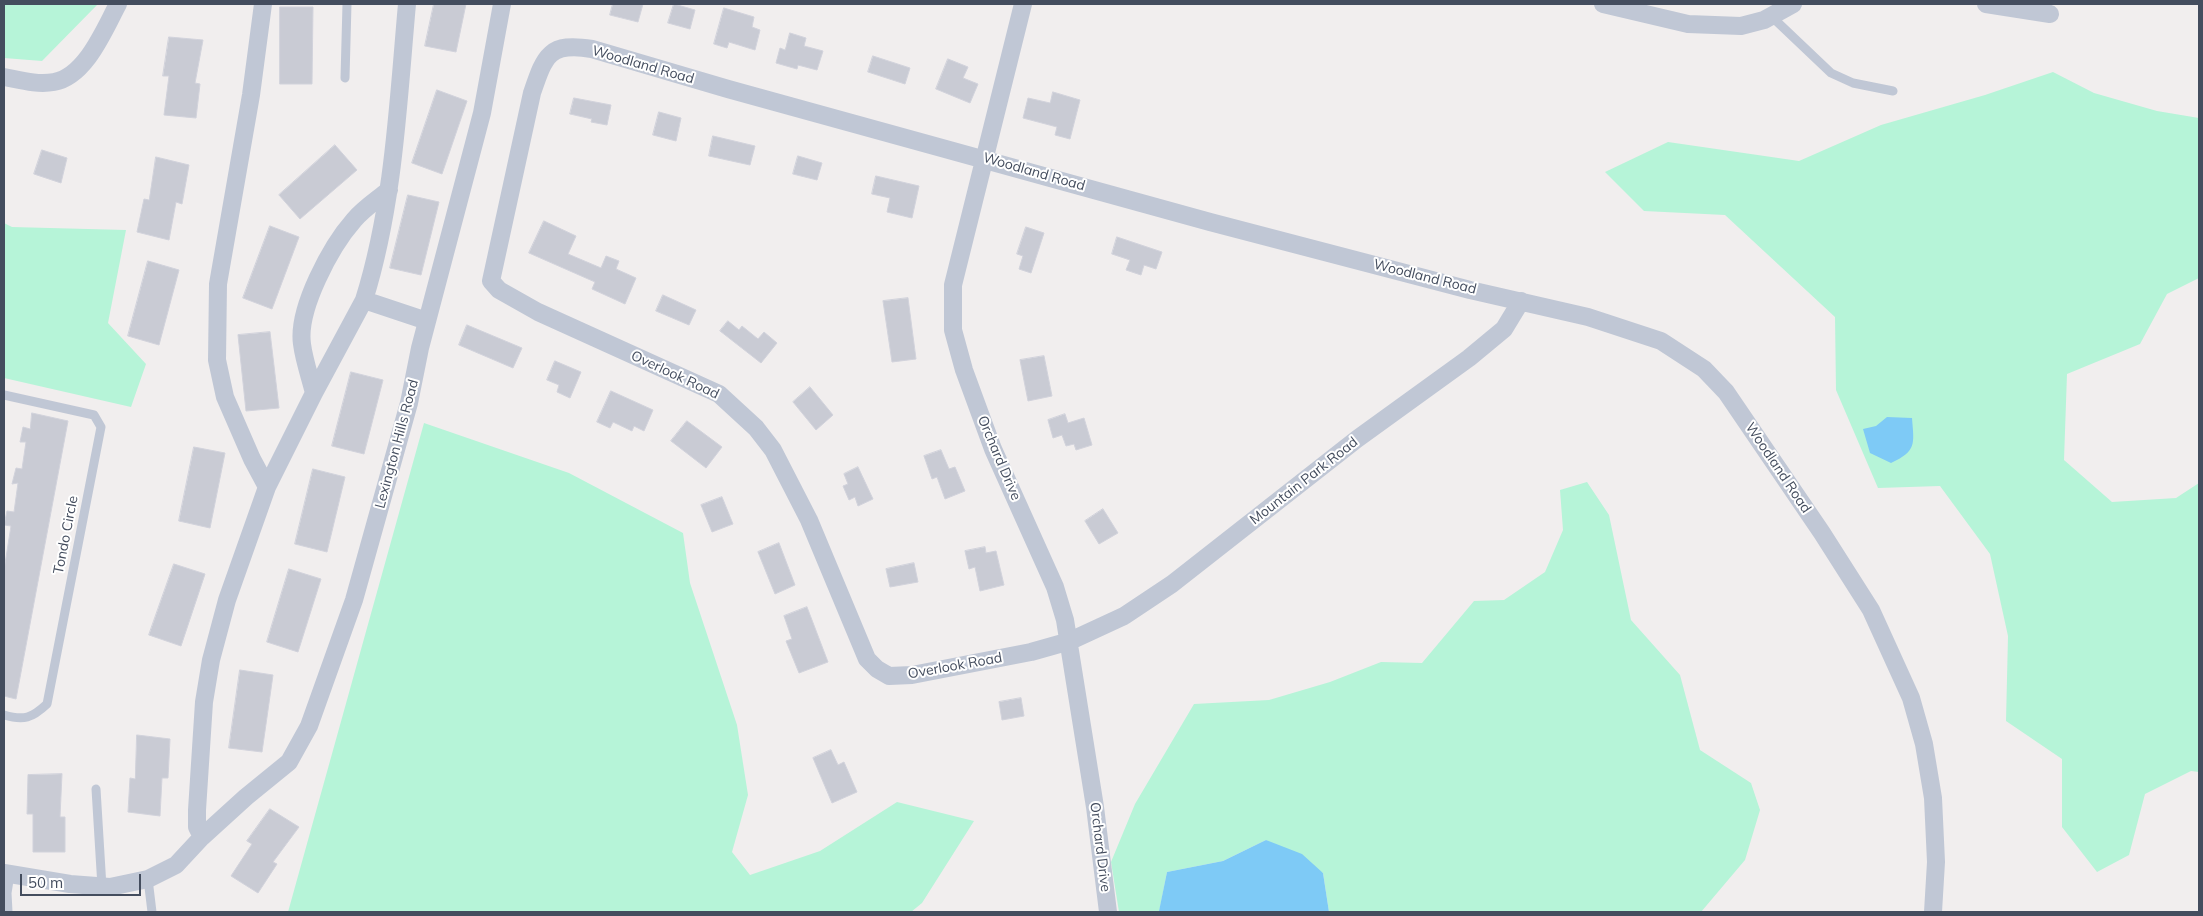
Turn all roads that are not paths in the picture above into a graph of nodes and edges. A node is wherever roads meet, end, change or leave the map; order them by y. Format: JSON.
{"nodes":[{"id":1,"x":118,"y":4,"type":"edge"},
{"id":2,"x":263,"y":4,"type":"edge"},
{"id":3,"x":347,"y":4,"type":"edge"},
{"id":4,"x":407,"y":4,"type":"edge"},
{"id":5,"x":502,"y":4,"type":"edge"},
{"id":6,"x":1023,"y":4,"type":"edge"},
{"id":7,"x":1602,"y":4,"type":"edge"},
{"id":8,"x":1793,"y":4,"type":"edge"},
{"id":9,"x":1986,"y":4,"type":"edge"},
{"id":10,"x":2050,"y":14,"type":"dead end"},
{"id":11,"x":1771,"y":16,"type":"junction"},
{"id":12,"x":553,"y":51,"type":"joint"},
{"id":13,"x":4,"y":77,"type":"edge"},
{"id":14,"x":345,"y":78,"type":"dead end"},
{"id":15,"x":1893,"y":91,"type":"dead end"},
{"id":16,"x":983,"y":158,"type":"junction"},
{"id":17,"x":389,"y":190,"type":"junction"},
{"id":18,"x":364,"y":300,"type":"junction"},
{"id":19,"x":1521,"y":301,"type":"junction"},
{"id":20,"x":427,"y":321,"type":"junction"},
{"id":21,"x":314,"y":392,"type":"junction"},
{"id":22,"x":4,"y":395,"type":"edge"},
{"id":23,"x":267,"y":487,"type":"junction"},
{"id":24,"x":1070,"y":640,"type":"junction"},
{"id":25,"x":4,"y":716,"type":"edge"},
{"id":26,"x":96,"y":789,"type":"dead end"},
{"id":27,"x":202,"y":837,"type":"junction"},
{"id":28,"x":7,"y":873,"type":"edge"},
{"id":29,"x":148,"y":879,"type":"junction"},
{"id":30,"x":102,"y":887,"type":"junction"},
{"id":31,"x":8,"y":912,"type":"edge"},
{"id":32,"x":152,"y":912,"type":"edge"},
{"id":33,"x":1108,"y":912,"type":"edge"},
{"id":34,"x":1932,"y":912,"type":"edge"}],
"edges":[{"from":1,"to":13,"type":"street"},
{"from":2,"to":23,"type":"street"},
{"from":3,"to":14,"type":"lane"},
{"from":4,"to":17,"type":"street"},
{"from":5,"to":20,"type":"street","name":"Lexington Hills Road"},
{"from":6,"to":16,"type":"street","name":"Orchard Drive"},
{"from":7,"to":11,"type":"street"},
{"from":8,"to":11,"type":"street"},
{"from":9,"to":10,"type":"street"},
{"from":11,"to":15,"type":"lane"},
{"from":12,"to":16,"type":"street","name":"Woodland Road"},
{"from":12,"to":24,"type":"street","name":"Overlook Road"},
{"from":16,"to":19,"type":"street","name":"Woodland Road"},
{"from":16,"to":24,"type":"street","name":"Orchard Drive"},
{"from":17,"to":18,"type":"street"},
{"from":17,"to":21,"type":"street"},
{"from":18,"to":20,"type":"street"},
{"from":18,"to":21,"type":"street"},
{"from":19,"to":24,"type":"street","name":"Mountain Park Road"},
{"from":19,"to":34,"type":"street","name":"Woodland Road"},
{"from":20,"to":27,"type":"street","name":"Lexington Hills Road"},
{"from":21,"to":23,"type":"street"},
{"from":22,"to":25,"type":"lane","name":"Tondo Circle"},
{"from":23,"to":27,"type":"street"},
{"from":24,"to":33,"type":"street","name":"Orchard Drive"},
{"from":26,"to":30,"type":"lane"},
{"from":27,"to":29,"type":"street","name":"Lexington Hills Road"},
{"from":28,"to":30,"type":"street","name":"Lexington Hills Road"},
{"from":28,"to":31,"type":"lane"},
{"from":29,"to":30,"type":"street","name":"Lexington Hills Road"},
{"from":29,"to":32,"type":"lane"}]}
